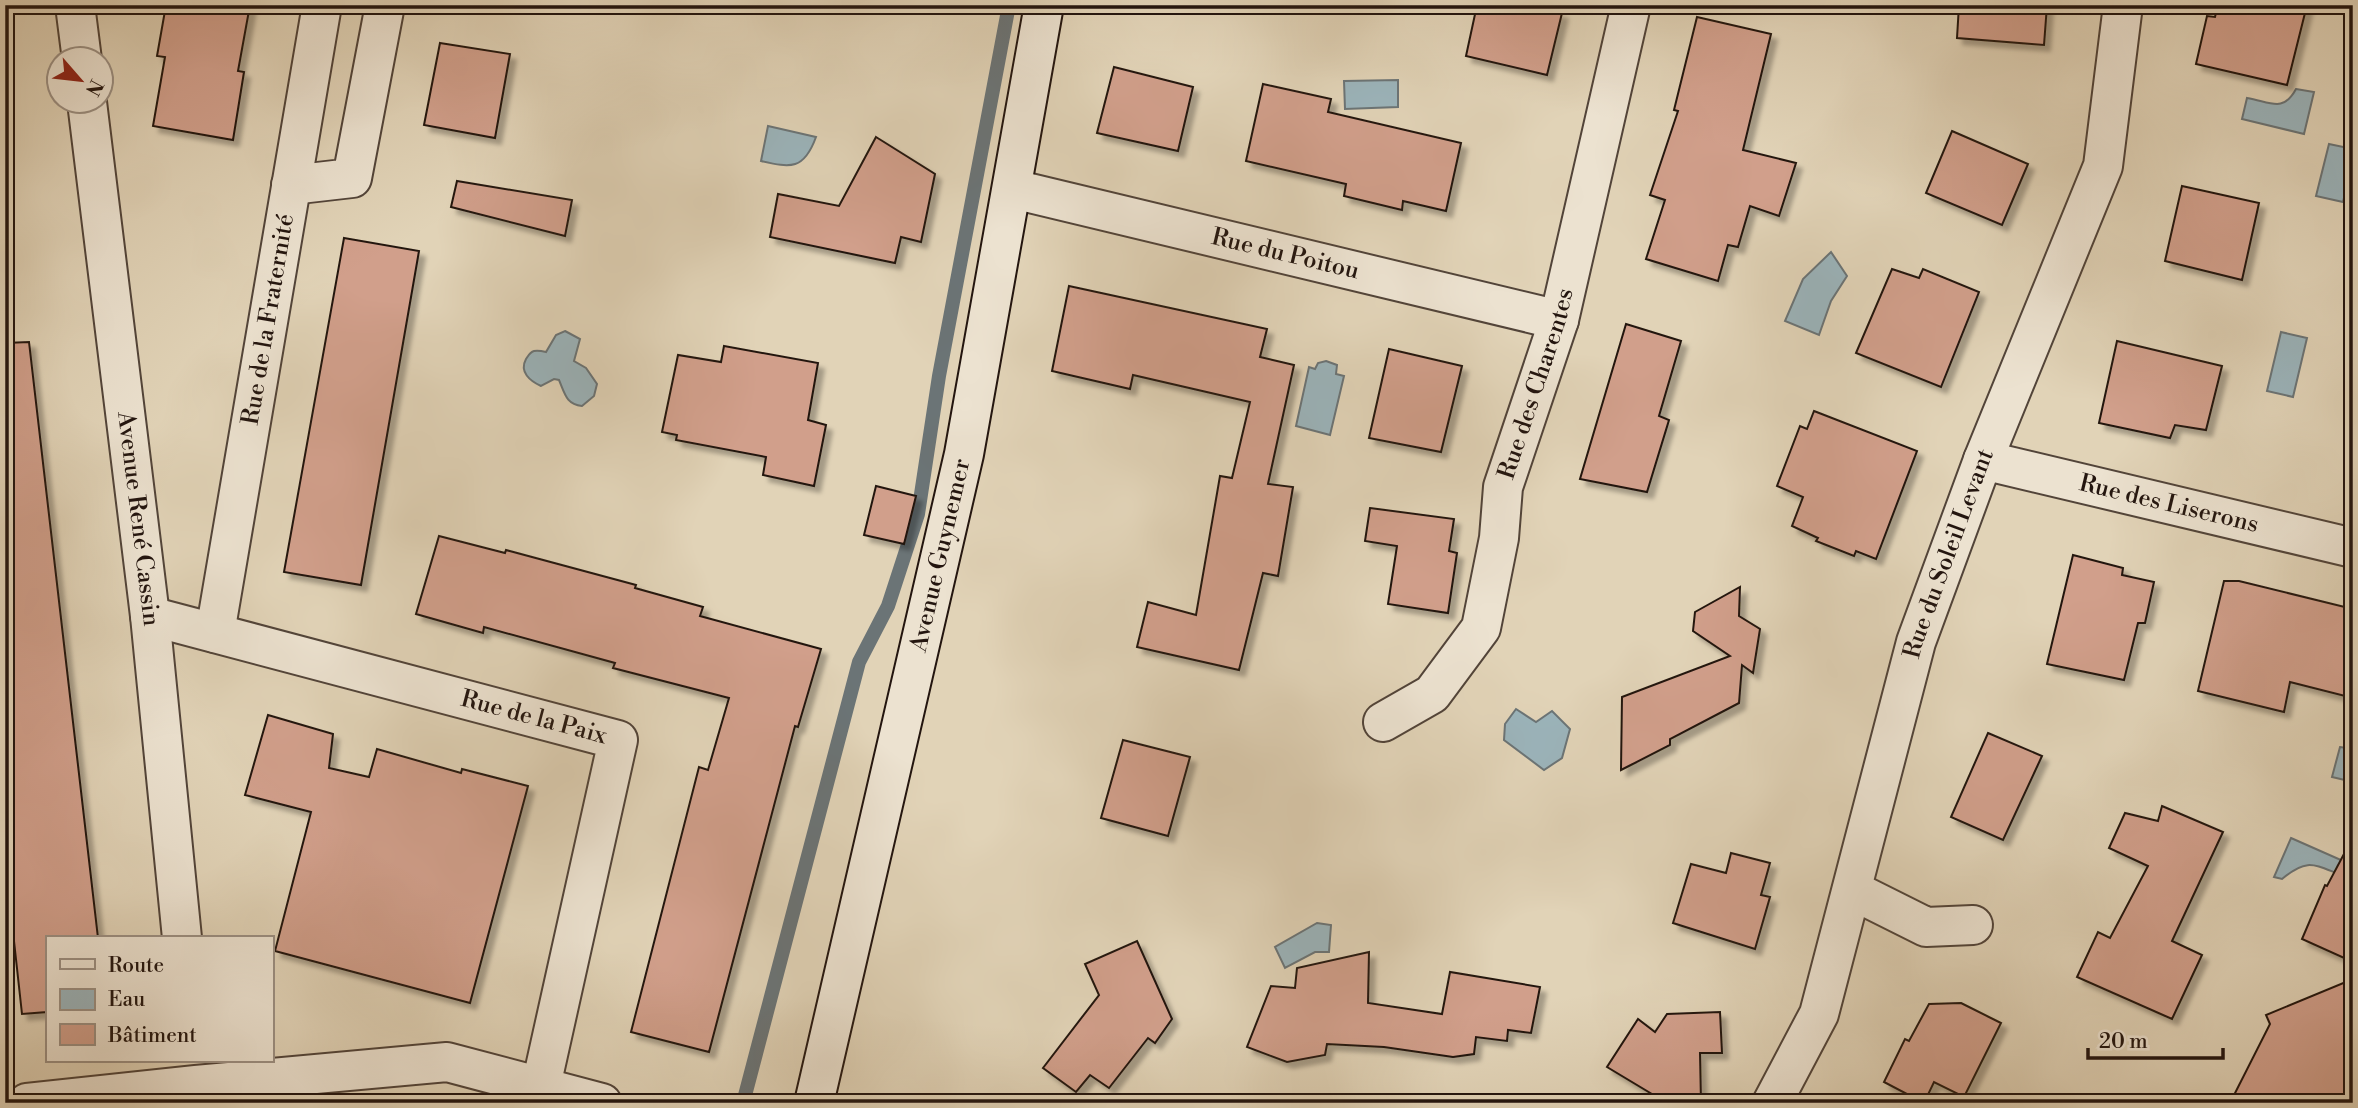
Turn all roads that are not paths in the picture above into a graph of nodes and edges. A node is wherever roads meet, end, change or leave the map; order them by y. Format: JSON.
{"nodes":[{"id":1,"x":75,"y":5,"type":"edge"},
{"id":2,"x":322,"y":5,"type":"edge"},
{"id":3,"x":385,"y":5,"type":"edge"},
{"id":4,"x":1044,"y":5,"type":"edge"},
{"id":5,"x":1631,"y":5,"type":"edge"},
{"id":6,"x":2123,"y":5,"type":"edge"},
{"id":7,"x":80,"y":46,"type":"edge"},
{"id":8,"x":89,"y":116,"type":"edge"},
{"id":9,"x":291,"y":185,"type":"junction"},
{"id":10,"x":1013,"y":189,"type":"junction"},
{"id":11,"x":1559,"y":320,"type":"junction"},
{"id":12,"x":1983,"y":460,"type":"junction"},
{"id":13,"x":2353,"y":548,"type":"edge"},
{"id":14,"x":150,"y":616,"type":"junction"},
{"id":15,"x":215,"y":633,"type":"junction"},
{"id":16,"x":1383,"y":722,"type":"dead end"},
{"id":17,"x":1852,"y":890,"type":"junction"},
{"id":18,"x":1973,"y":925,"type":"dead end"},
{"id":19,"x":182,"y":936,"type":"edge"},
{"id":20,"x":215,"y":1082,"type":"edge"},
{"id":21,"x":541,"y":1086,"type":"junction"},
{"id":22,"x":27,"y":1103,"type":"edge"},
{"id":23,"x":601,"y":1103,"type":"edge"},
{"id":24,"x":814,"y":1103,"type":"edge"},
{"id":25,"x":1772,"y":1103,"type":"edge"}],
"edges":[{"from":1,"to":7,"type":"street"},
{"from":2,"to":9,"type":"street","name":"Rue de la Fraternité"},
{"from":3,"to":9,"type":"street"},
{"from":4,"to":10,"type":"street","name":"Avenue Guynemer"},
{"from":5,"to":11,"type":"street","name":"Rue des Charentes"},
{"from":6,"to":12,"type":"street","name":"Rue du Soleil Levant"},
{"from":8,"to":14,"type":"street","name":"Avenue René Cassin"},
{"from":9,"to":15,"type":"street","name":"Rue de la Fraternité"},
{"from":10,"to":11,"type":"street","name":"Rue du Poitou"},
{"from":10,"to":24,"type":"street","name":"Avenue Guynemer"},
{"from":11,"to":16,"type":"street","name":"Rue des Charentes"},
{"from":12,"to":13,"type":"street","name":"Rue des Liserons"},
{"from":12,"to":17,"type":"street","name":"Rue du Soleil Levant"},
{"from":14,"to":15,"type":"street","name":"Rue de la Paix"},
{"from":14,"to":19,"type":"street","name":"Avenue René Cassin"},
{"from":15,"to":21,"type":"street","name":"Rue de la Paix"},
{"from":17,"to":18,"type":"street"},
{"from":17,"to":25,"type":"street","name":"Rue du Soleil Levant"},
{"from":20,"to":21,"type":"street"},
{"from":20,"to":22,"type":"street"},
{"from":21,"to":23,"type":"street"}]}
